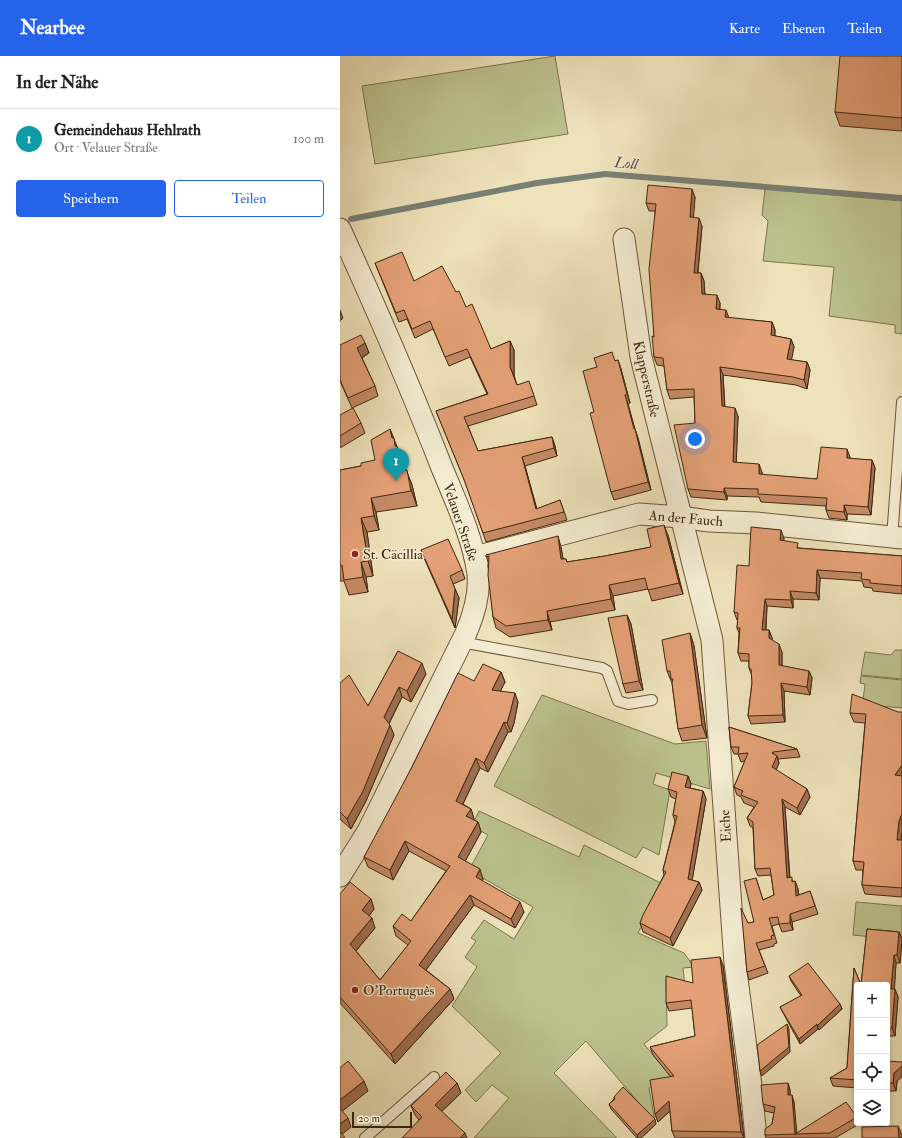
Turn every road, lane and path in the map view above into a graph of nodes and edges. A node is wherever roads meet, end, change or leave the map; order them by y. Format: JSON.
{"nodes":[{"id":1,"x":340,"y":229,"type":"edge"},
{"id":2,"x":624,"y":239,"type":"dead end"},
{"id":3,"x":902,"y":402,"type":"edge"},
{"id":4,"x":680,"y":517,"type":"junction"},
{"id":5,"x":897,"y":538,"type":"edge"},
{"id":6,"x":475,"y":557,"type":"junction"},
{"id":7,"x":461,"y":642,"type":"junction"},
{"id":8,"x":652,"y":700,"type":"dead end"},
{"id":9,"x":340,"y":876,"type":"edge"},
{"id":10,"x":434,"y":1077,"type":"dead end"},
{"id":11,"x":365,"y":1138,"type":"edge"},
{"id":12,"x":756,"y":1138,"type":"edge"}],
"edges":[{"from":1,"to":6,"type":"street","name":"Velauer Straße"},
{"from":2,"to":4,"type":"street","name":"Klapperstraße"},
{"from":3,"to":5,"type":"lane"},
{"from":4,"to":5,"type":"street","name":"An der Fauch"},
{"from":4,"to":6,"type":"street","name":"An der Fauch"},
{"from":4,"to":12,"type":"street","name":"Eiche"},
{"from":6,"to":7,"type":"street","name":"Velauer Straße"},
{"from":7,"to":8,"type":"lane"},
{"from":7,"to":9,"type":"street","name":"Velauer Straße"},
{"from":10,"to":11,"type":"lane"}]}
